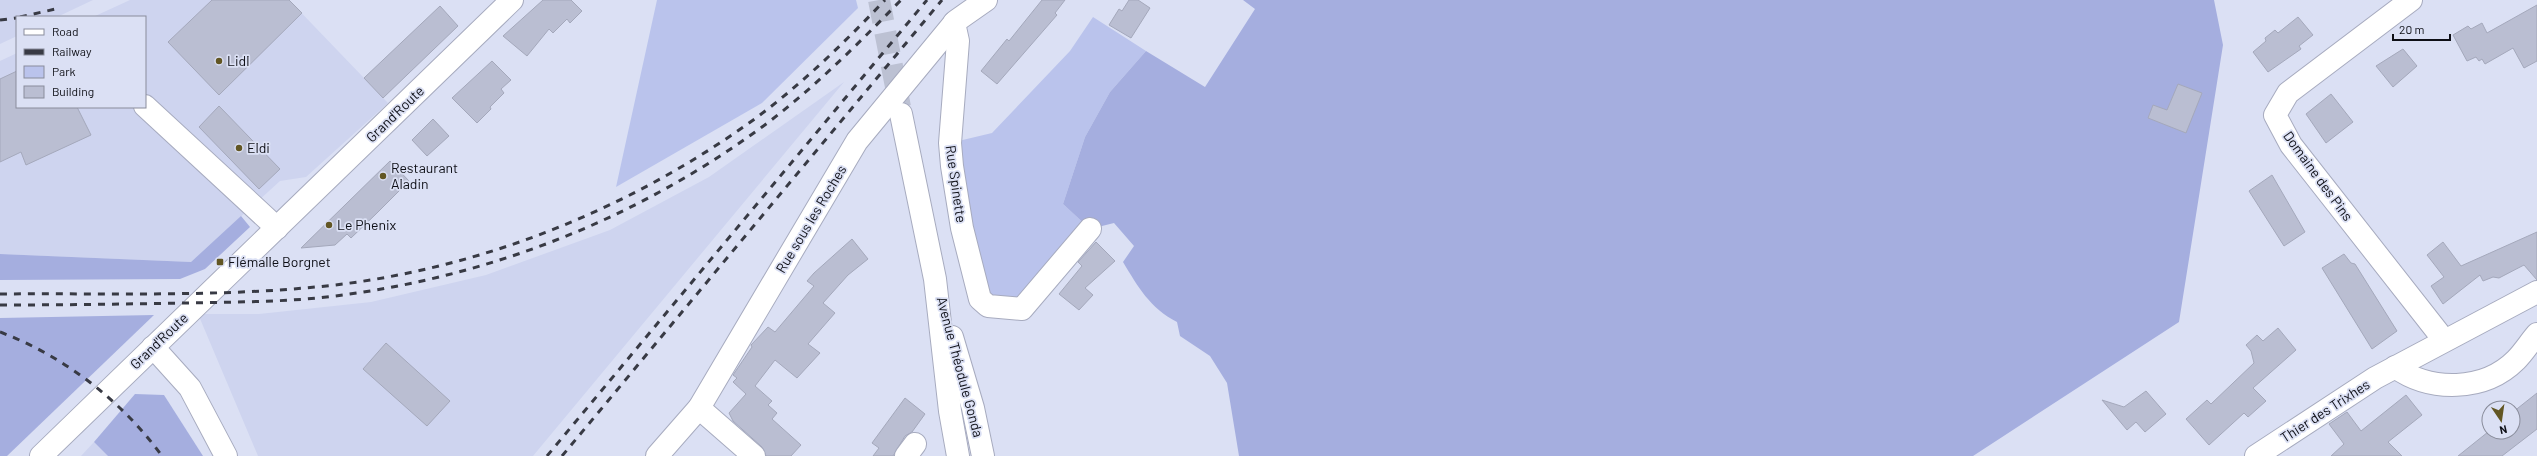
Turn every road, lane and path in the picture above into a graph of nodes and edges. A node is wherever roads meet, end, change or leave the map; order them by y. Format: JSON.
{"nodes":[{"id":1,"x":512,"y":0,"type":"edge"},
{"id":2,"x":986,"y":0,"type":"edge"},
{"id":3,"x":2411,"y":0,"type":"edge"},
{"id":4,"x":954,"y":23,"type":"junction"},
{"id":5,"x":146,"y":107,"type":"edge"},
{"id":6,"x":901,"y":114,"type":"tunnel mouth"},
{"id":7,"x":277,"y":228,"type":"junction"},
{"id":8,"x":1090,"y":229,"type":"dead end"},
{"id":9,"x":935,"y":278,"type":"junction"},
{"id":10,"x":2537,"y":292,"type":"edge"},
{"id":11,"x":2537,"y":334,"type":"edge"},
{"id":12,"x":2444,"y":340,"type":"junction"},
{"id":13,"x":153,"y":347,"type":"junction"},
{"id":14,"x":2395,"y":367,"type":"junction"},
{"id":15,"x":699,"y":408,"type":"junction"},
{"id":16,"x":41,"y":456,"type":"edge"},
{"id":17,"x":226,"y":456,"type":"edge"},
{"id":18,"x":658,"y":456,"type":"edge"},
{"id":19,"x":754,"y":456,"type":"edge"},
{"id":20,"x":958,"y":456,"type":"edge"},
{"id":21,"x":983,"y":456,"type":"edge"},
{"id":22,"x":2256,"y":456,"type":"edge"}],
"edges":[{"from":1,"to":7,"type":"street","name":"Grand'Route"},
{"from":2,"to":4,"type":"street","name":"Rue sous les Roches"},
{"from":3,"to":12,"type":"street","name":"Domaine des Pins"},
{"from":4,"to":8,"type":"street","name":"Rue Spinette"},
{"from":4,"to":15,"type":"street","name":"Rue sous les Roches"},
{"from":5,"to":7,"type":"street"},
{"from":6,"to":9,"type":"street","name":"Avenue Théodule Gonda"},
{"from":7,"to":13,"type":"street","name":"Grand'Route"},
{"from":9,"to":20,"type":"street","name":"Avenue Théodule Gonda"},
{"from":9,"to":21,"type":"street","name":"Avenue Théodule Gonda"},
{"from":10,"to":12,"type":"street","name":"Thier des Trixhes"},
{"from":11,"to":14,"type":"street"},
{"from":12,"to":14,"type":"street","name":"Thier des Trixhes"},
{"from":13,"to":16,"type":"street","name":"Grand'Route"},
{"from":13,"to":17,"type":"street"},
{"from":14,"to":22,"type":"street","name":"Thier des Trixhes"},
{"from":15,"to":18,"type":"street","name":"Rue sous les Roches"},
{"from":15,"to":19,"type":"street"}]}
